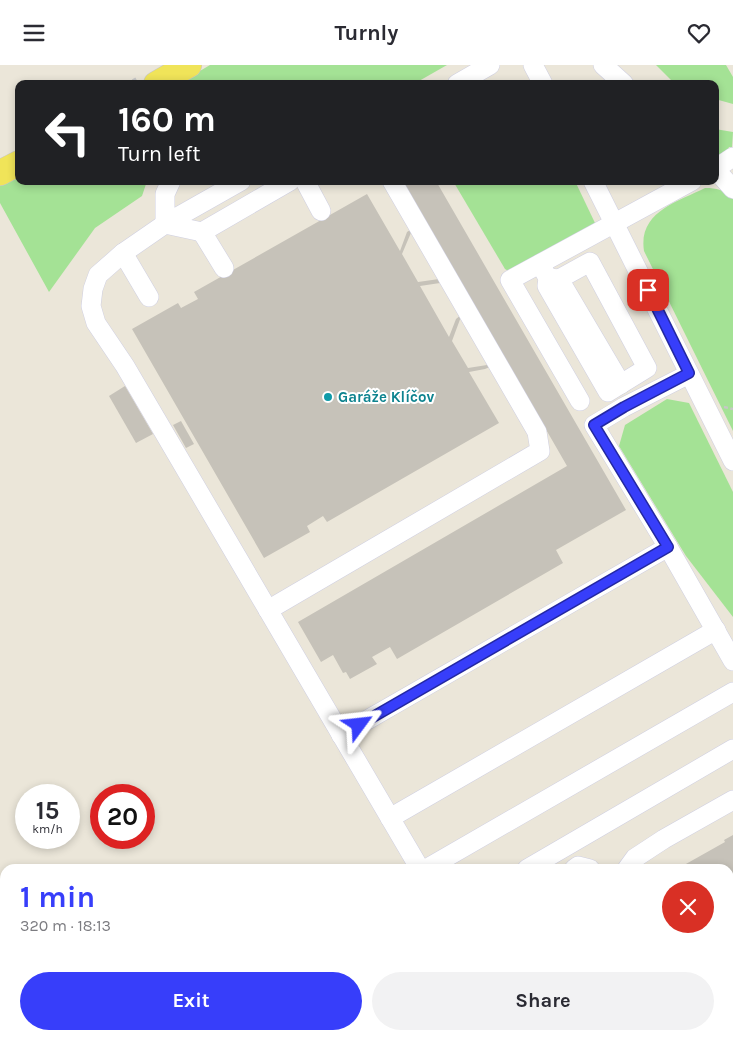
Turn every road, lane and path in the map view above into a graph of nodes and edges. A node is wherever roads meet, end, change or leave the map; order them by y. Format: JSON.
{"nodes":[{"id":1,"x":189,"y":65,"type":"edge"},
{"id":2,"x":490,"y":65,"type":"edge"},
{"id":3,"x":534,"y":65,"type":"edge"},
{"id":4,"x":603,"y":65,"type":"edge"},
{"id":5,"x":163,"y":80,"type":"edge"},
{"id":6,"x":464,"y":80,"type":"edge"},
{"id":7,"x":541,"y":80,"type":"edge"},
{"id":8,"x":620,"y":80,"type":"edge"},
{"id":9,"x":733,"y":157,"type":"edge"},
{"id":10,"x":15,"y":165,"type":"edge"},
{"id":11,"x":719,"y":166,"type":"edge"},
{"id":12,"x":0,"y":173,"type":"edge"},
{"id":13,"x":719,"y":173,"type":"edge"},
{"id":14,"x":169,"y":185,"type":"edge"},
{"id":15,"x":234,"y":185,"type":"edge"},
{"id":16,"x":283,"y":185,"type":"edge"},
{"id":17,"x":307,"y":185,"type":"edge"},
{"id":18,"x":394,"y":185,"type":"edge"},
{"id":19,"x":595,"y":185,"type":"edge"},
{"id":20,"x":685,"y":185,"type":"edge"},
{"id":21,"x":733,"y":189,"type":"edge"},
{"id":22,"x":321,"y":211,"type":"dead end"},
{"id":23,"x":614,"y":223,"type":"junction"},
{"id":24,"x":165,"y":224,"type":"junction"},
{"id":25,"x":202,"y":232,"type":"junction"},
{"id":26,"x":122,"y":253,"type":"junction"},
{"id":27,"x":224,"y":268,"type":"dead end"},
{"id":28,"x":549,"y":273,"type":"junction"},
{"id":29,"x":149,"y":297,"type":"dead end"},
{"id":30,"x":689,"y":373,"type":"junction"},
{"id":31,"x":580,"y":401,"type":"dead end"},
{"id":32,"x":733,"y":461,"type":"edge"},
{"id":33,"x":668,"y":547,"type":"junction"},
{"id":34,"x":268,"y":610,"type":"junction"},
{"id":35,"x":716,"y":630,"type":"junction"},
{"id":36,"x":733,"y":661,"type":"edge"},
{"id":37,"x":733,"y":692,"type":"edge"},
{"id":38,"x":342,"y":735,"type":"junction"},
{"id":39,"x":733,"y":749,"type":"edge"},
{"id":40,"x":733,"y":799,"type":"edge"},
{"id":41,"x":390,"y":818,"type":"junction"},
{"id":42,"x":417,"y":864,"type":"edge"},
{"id":43,"x":435,"y":864,"type":"edge"},
{"id":44,"x":536,"y":864,"type":"edge"},
{"id":45,"x":630,"y":864,"type":"edge"}],
"edges":[{"from":1,"to":5,"type":"main road"},
{"from":2,"to":6,"type":"street"},
{"from":3,"to":7,"type":"street"},
{"from":4,"to":8,"type":"street"},
{"from":9,"to":11,"type":"street"},
{"from":10,"to":12,"type":"main road"},
{"from":13,"to":21,"type":"street"},
{"from":14,"to":24,"type":"street"},
{"from":15,"to":24,"type":"street"},
{"from":16,"to":25,"type":"street"},
{"from":17,"to":22,"type":"street"},
{"from":18,"to":34,"type":"street"},
{"from":19,"to":23,"type":"street"},
{"from":20,"to":23,"type":"street"},
{"from":23,"to":28,"type":"street"},
{"from":23,"to":30,"type":"street"},
{"from":24,"to":25,"type":"street"},
{"from":24,"to":26,"type":"street"},
{"from":25,"to":27,"type":"street"},
{"from":26,"to":29,"type":"street"},
{"from":26,"to":34,"type":"street"},
{"from":28,"to":28,"type":"street"},
{"from":28,"to":31,"type":"street"},
{"from":30,"to":32,"type":"street"},
{"from":30,"to":33,"type":"street"},
{"from":33,"to":35,"type":"street"},
{"from":33,"to":38,"type":"street"},
{"from":34,"to":38,"type":"street"},
{"from":35,"to":36,"type":"street"},
{"from":35,"to":41,"type":"street"},
{"from":37,"to":43,"type":"street"},
{"from":38,"to":41,"type":"street"},
{"from":39,"to":44,"type":"street"},
{"from":40,"to":45,"type":"street"},
{"from":41,"to":42,"type":"street"}]}
